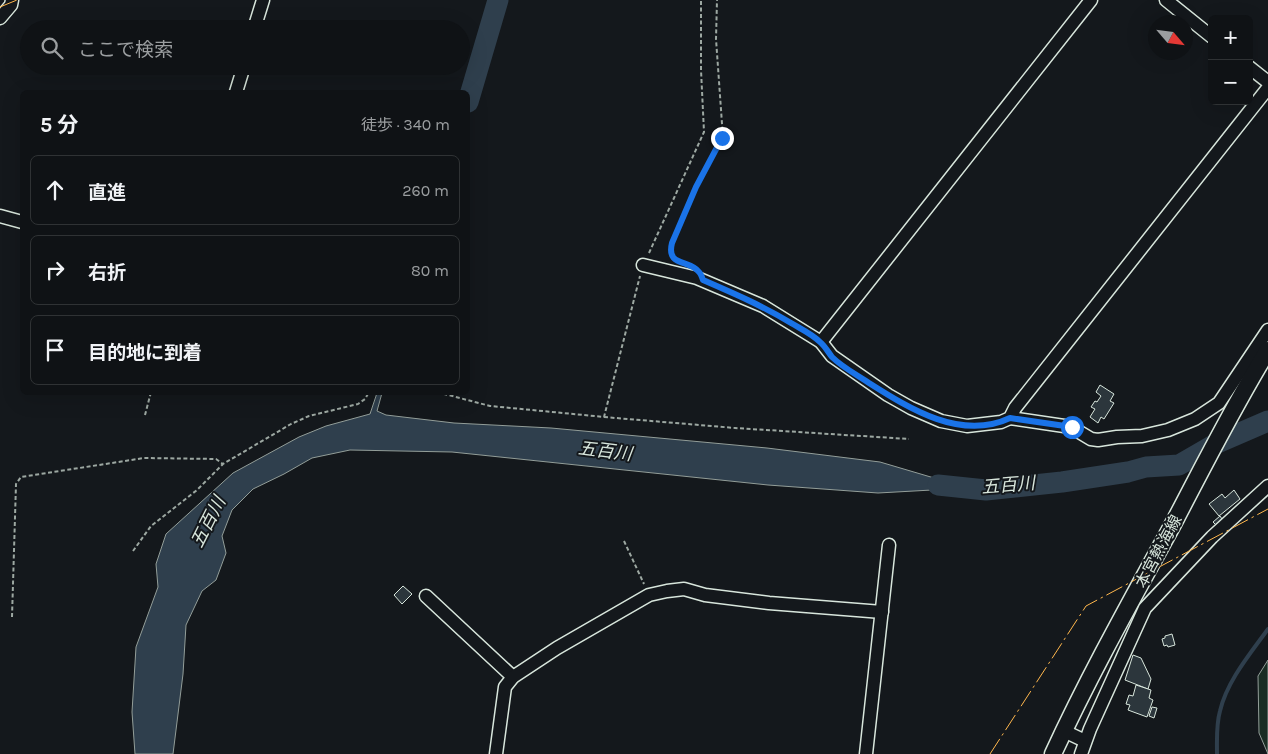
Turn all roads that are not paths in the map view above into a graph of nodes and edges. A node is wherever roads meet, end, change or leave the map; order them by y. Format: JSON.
{"nodes":[{"id":1,"x":12,"y":0,"type":"edge"},
{"id":2,"x":262,"y":0,"type":"edge"},
{"id":3,"x":1092,"y":0,"type":"edge"},
{"id":4,"x":1166,"y":0,"type":"edge"},
{"id":5,"x":0,"y":18,"type":"edge"},
{"id":6,"x":256,"y":20,"type":"edge"},
{"id":7,"x":1208,"y":34,"type":"edge"},
{"id":8,"x":1253,"y":70,"type":"edge"},
{"id":9,"x":241,"y":75,"type":"edge"},
{"id":10,"x":1268,"y":82,"type":"edge"},
{"id":11,"x":1268,"y":88,"type":"edge"},
{"id":12,"x":237,"y":90,"type":"edge"},
{"id":13,"x":0,"y":216,"type":"edge"},
{"id":14,"x":20,"y":221,"type":"edge"},
{"id":15,"x":643,"y":265,"type":"road end"},
{"id":16,"x":1268,"y":330,"type":"edge"},
{"id":17,"x":821,"y":342,"type":"junction"},
{"id":18,"x":1268,"y":350,"type":"edge"},
{"id":19,"x":1010,"y":418,"type":"junction"},
{"id":20,"x":1268,"y":486,"type":"edge"},
{"id":21,"x":889,"y":544,"type":"dead end"},
{"id":22,"x":426,"y":596,"type":"dead end"},
{"id":23,"x":882,"y":612,"type":"junction"},
{"id":24,"x":513,"y":677,"type":"junction"},
{"id":25,"x":1064,"y":731,"type":"junction"},
{"id":26,"x":1086,"y":741,"type":"junction"},
{"id":27,"x":496,"y":754,"type":"edge"},
{"id":28,"x":866,"y":754,"type":"edge"},
{"id":29,"x":1053,"y":754,"type":"edge"},
{"id":30,"x":1081,"y":754,"type":"edge"}],
"edges":[{"from":1,"to":5,"type":"street"},
{"from":2,"to":6,"type":"street"},
{"from":3,"to":17,"type":"street"},
{"from":4,"to":7,"type":"street"},
{"from":8,"to":10,"type":"street"},
{"from":9,"to":12,"type":"street"},
{"from":11,"to":19,"type":"street"},
{"from":13,"to":14,"type":"street"},
{"from":15,"to":17,"type":"street"},
{"from":16,"to":19,"type":"street"},
{"from":17,"to":19,"type":"street"},
{"from":18,"to":25,"type":"main road","name":"本宮熱海線"},
{"from":20,"to":26,"type":"street"},
{"from":21,"to":23,"type":"street"},
{"from":22,"to":24,"type":"street"},
{"from":23,"to":24,"type":"street"},
{"from":23,"to":28,"type":"street"},
{"from":24,"to":27,"type":"street"},
{"from":25,"to":26,"type":"street"},
{"from":25,"to":29,"type":"main road","name":"本宮熱海線"},
{"from":26,"to":30,"type":"street"}]}
